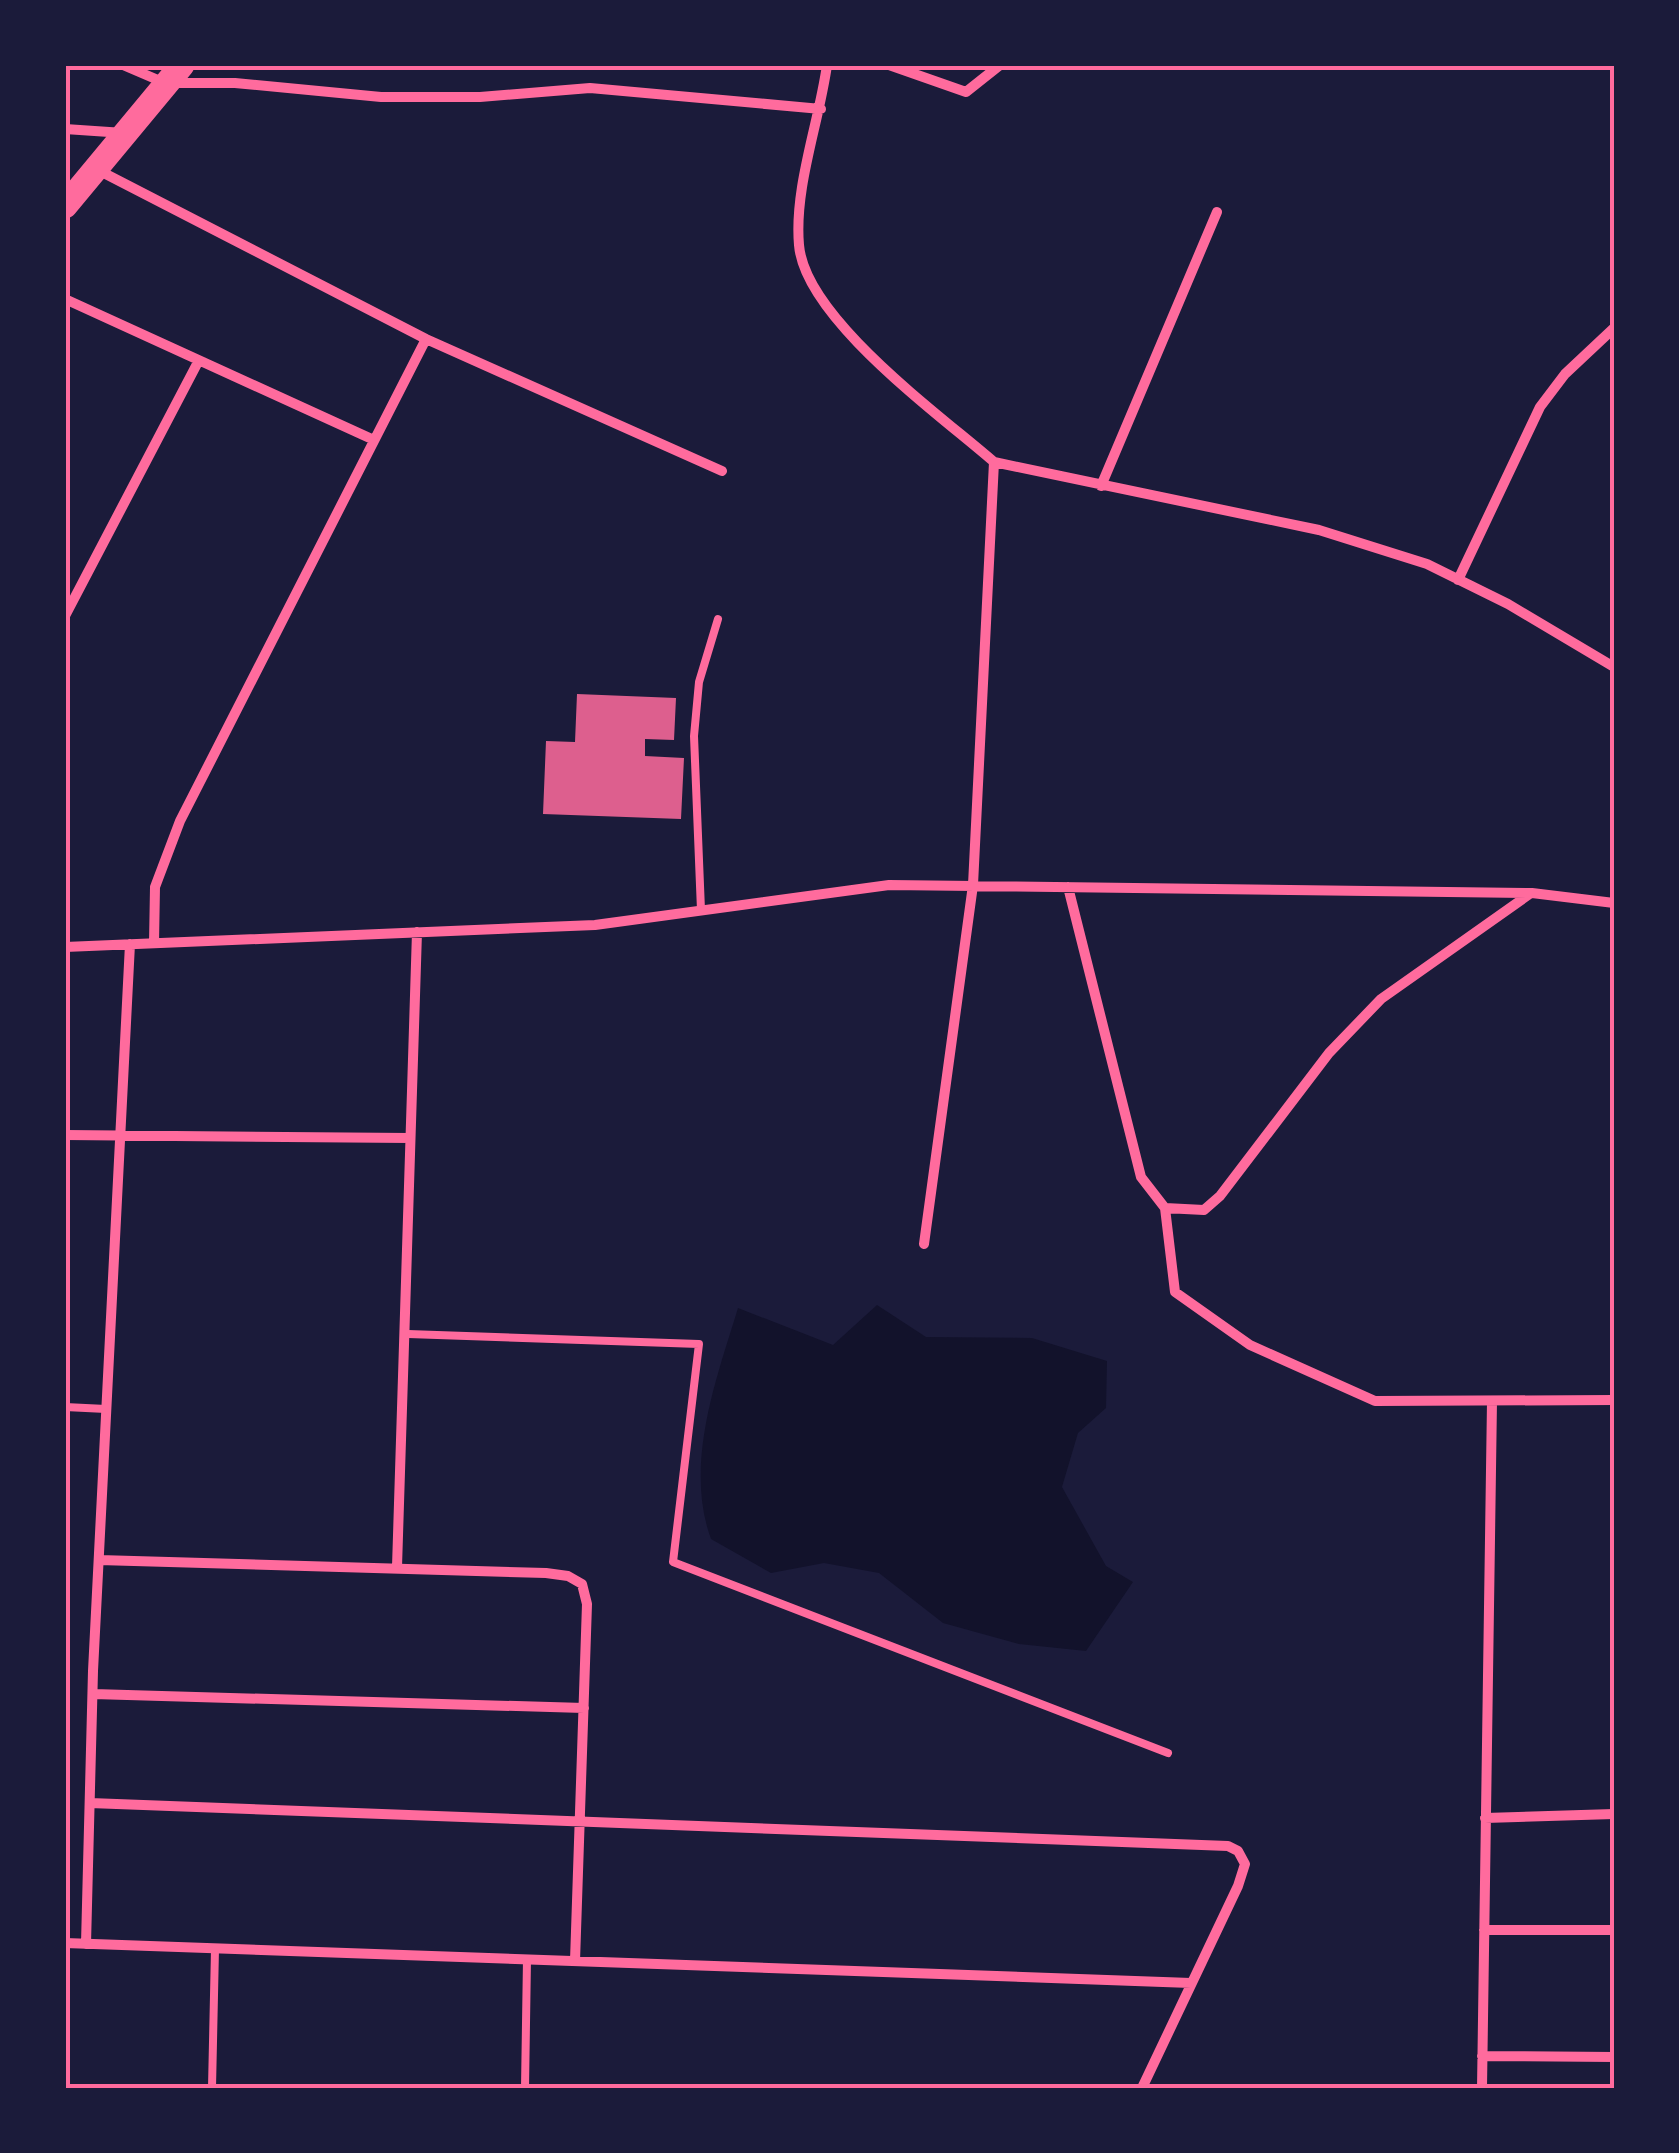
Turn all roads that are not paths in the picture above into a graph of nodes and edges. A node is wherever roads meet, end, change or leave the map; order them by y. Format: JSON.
{"nodes":[{"id":1,"x":123,"y":65,"type":"edge"},
{"id":2,"x":827,"y":65,"type":"edge"},
{"id":3,"x":889,"y":65,"type":"edge"},
{"id":4,"x":1000,"y":65,"type":"edge"},
{"id":5,"x":173,"y":74,"type":"edge"},
{"id":6,"x":821,"y":109,"type":"junction"},
{"id":7,"x":65,"y":129,"type":"edge"},
{"id":8,"x":124,"y":133,"type":"junction"},
{"id":9,"x":95,"y":169,"type":"junction"},
{"id":10,"x":65,"y":206,"type":"edge"},
{"id":11,"x":1217,"y":212,"type":"dead end"},
{"id":12,"x":65,"y":299,"type":"edge"},
{"id":13,"x":1614,"y":328,"type":"edge"},
{"id":14,"x":426,"y":340,"type":"junction"},
{"id":15,"x":198,"y":362,"type":"junction"},
{"id":16,"x":374,"y":440,"type":"junction"},
{"id":17,"x":994,"y":462,"type":"junction"},
{"id":18,"x":722,"y":471,"type":"dead end"},
{"id":19,"x":1101,"y":486,"type":"junction"},
{"id":20,"x":1458,"y":580,"type":"junction"},
{"id":21,"x":65,"y":616,"type":"edge"},
{"id":22,"x":718,"y":618,"type":"dead end"},
{"id":23,"x":1614,"y":668,"type":"edge"},
{"id":24,"x":973,"y":885,"type":"junction"},
{"id":25,"x":1068,"y":886,"type":"junction"},
{"id":26,"x":1532,"y":893,"type":"junction"},
{"id":27,"x":1614,"y":904,"type":"edge"},
{"id":28,"x":700,"y":910,"type":"junction"},
{"id":29,"x":418,"y":932,"type":"junction"},
{"id":30,"x":154,"y":943,"type":"junction"},
{"id":31,"x":130,"y":944,"type":"junction"},
{"id":32,"x":65,"y":947,"type":"edge"},
{"id":33,"x":65,"y":1135,"type":"edge"},
{"id":34,"x":120,"y":1135,"type":"junction"},
{"id":35,"x":410,"y":1138,"type":"junction"},
{"id":36,"x":1165,"y":1208,"type":"junction"},
{"id":37,"x":924,"y":1244,"type":"dead end"},
{"id":38,"x":408,"y":1334,"type":"junction"},
{"id":39,"x":1614,"y":1400,"type":"edge"},
{"id":40,"x":1492,"y":1401,"type":"junction"},
{"id":41,"x":65,"y":1408,"type":"edge"},
{"id":42,"x":106,"y":1409,"type":"junction"},
{"id":43,"x":99,"y":1560,"type":"junction"},
{"id":44,"x":397,"y":1567,"type":"junction"},
{"id":45,"x":93,"y":1694,"type":"junction"},
{"id":46,"x":584,"y":1708,"type":"junction"},
{"id":47,"x":1168,"y":1753,"type":"dead end"},
{"id":48,"x":90,"y":1803,"type":"junction"},
{"id":49,"x":1614,"y":1814,"type":"edge"},
{"id":50,"x":1486,"y":1818,"type":"junction"},
{"id":51,"x":577,"y":1823,"type":"junction"},
{"id":52,"x":1484,"y":1930,"type":"junction"},
{"id":53,"x":1614,"y":1930,"type":"edge"},
{"id":54,"x":65,"y":1943,"type":"edge"},
{"id":55,"x":86,"y":1944,"type":"junction"},
{"id":56,"x":215,"y":1949,"type":"junction"},
{"id":57,"x":527,"y":1959,"type":"junction"},
{"id":58,"x":575,"y":1961,"type":"junction"},
{"id":59,"x":1191,"y":1983,"type":"junction"},
{"id":60,"x":1482,"y":2056,"type":"junction"},
{"id":61,"x":1614,"y":2057,"type":"edge"},
{"id":62,"x":212,"y":2088,"type":"edge"},
{"id":63,"x":525,"y":2088,"type":"edge"},
{"id":64,"x":1142,"y":2088,"type":"edge"},
{"id":65,"x":1482,"y":2088,"type":"edge"}],
"edges":[{"from":1,"to":5,"type":"street"},
{"from":2,"to":6,"type":"street"},
{"from":3,"to":4,"type":"street"},
{"from":5,"to":6,"type":"street"},
{"from":5,"to":8,"type":"main road"},
{"from":6,"to":17,"type":"street"},
{"from":7,"to":8,"type":"street"},
{"from":8,"to":9,"type":"main road"},
{"from":9,"to":10,"type":"main road"},
{"from":9,"to":14,"type":"street"},
{"from":11,"to":19,"type":"street"},
{"from":12,"to":15,"type":"street"},
{"from":13,"to":20,"type":"street"},
{"from":14,"to":16,"type":"street"},
{"from":14,"to":18,"type":"street"},
{"from":15,"to":16,"type":"street"},
{"from":15,"to":21,"type":"street"},
{"from":16,"to":30,"type":"street"},
{"from":17,"to":19,"type":"street"},
{"from":17,"to":24,"type":"street"},
{"from":19,"to":20,"type":"street"},
{"from":20,"to":23,"type":"street"},
{"from":22,"to":28,"type":"lane"},
{"from":24,"to":25,"type":"street"},
{"from":24,"to":28,"type":"street"},
{"from":24,"to":37,"type":"street"},
{"from":25,"to":26,"type":"street"},
{"from":25,"to":36,"type":"street"},
{"from":26,"to":27,"type":"street"},
{"from":26,"to":36,"type":"street"},
{"from":28,"to":29,"type":"street"},
{"from":29,"to":30,"type":"street"},
{"from":29,"to":35,"type":"street"},
{"from":30,"to":31,"type":"street"},
{"from":31,"to":32,"type":"street"},
{"from":31,"to":34,"type":"street"},
{"from":33,"to":34,"type":"street"},
{"from":34,"to":35,"type":"street"},
{"from":34,"to":42,"type":"street"},
{"from":35,"to":38,"type":"street"},
{"from":36,"to":40,"type":"street"},
{"from":38,"to":44,"type":"street"},
{"from":38,"to":47,"type":"lane"},
{"from":39,"to":40,"type":"street"},
{"from":40,"to":50,"type":"street"},
{"from":41,"to":42,"type":"lane"},
{"from":42,"to":43,"type":"street"},
{"from":43,"to":44,"type":"street"},
{"from":43,"to":45,"type":"street"},
{"from":44,"to":46,"type":"street"},
{"from":45,"to":46,"type":"street"},
{"from":45,"to":48,"type":"street"},
{"from":46,"to":51,"type":"street"},
{"from":48,"to":51,"type":"street"},
{"from":48,"to":55,"type":"street"},
{"from":49,"to":50,"type":"street"},
{"from":50,"to":52,"type":"street"},
{"from":51,"to":58,"type":"street"},
{"from":51,"to":59,"type":"street"},
{"from":52,"to":53,"type":"street"},
{"from":52,"to":60,"type":"street"},
{"from":54,"to":55,"type":"street"},
{"from":55,"to":56,"type":"street"},
{"from":56,"to":57,"type":"street"},
{"from":56,"to":62,"type":"lane"},
{"from":57,"to":58,"type":"street"},
{"from":57,"to":63,"type":"lane"},
{"from":58,"to":59,"type":"street"},
{"from":59,"to":64,"type":"street"},
{"from":60,"to":61,"type":"street"},
{"from":60,"to":65,"type":"street"}]}
